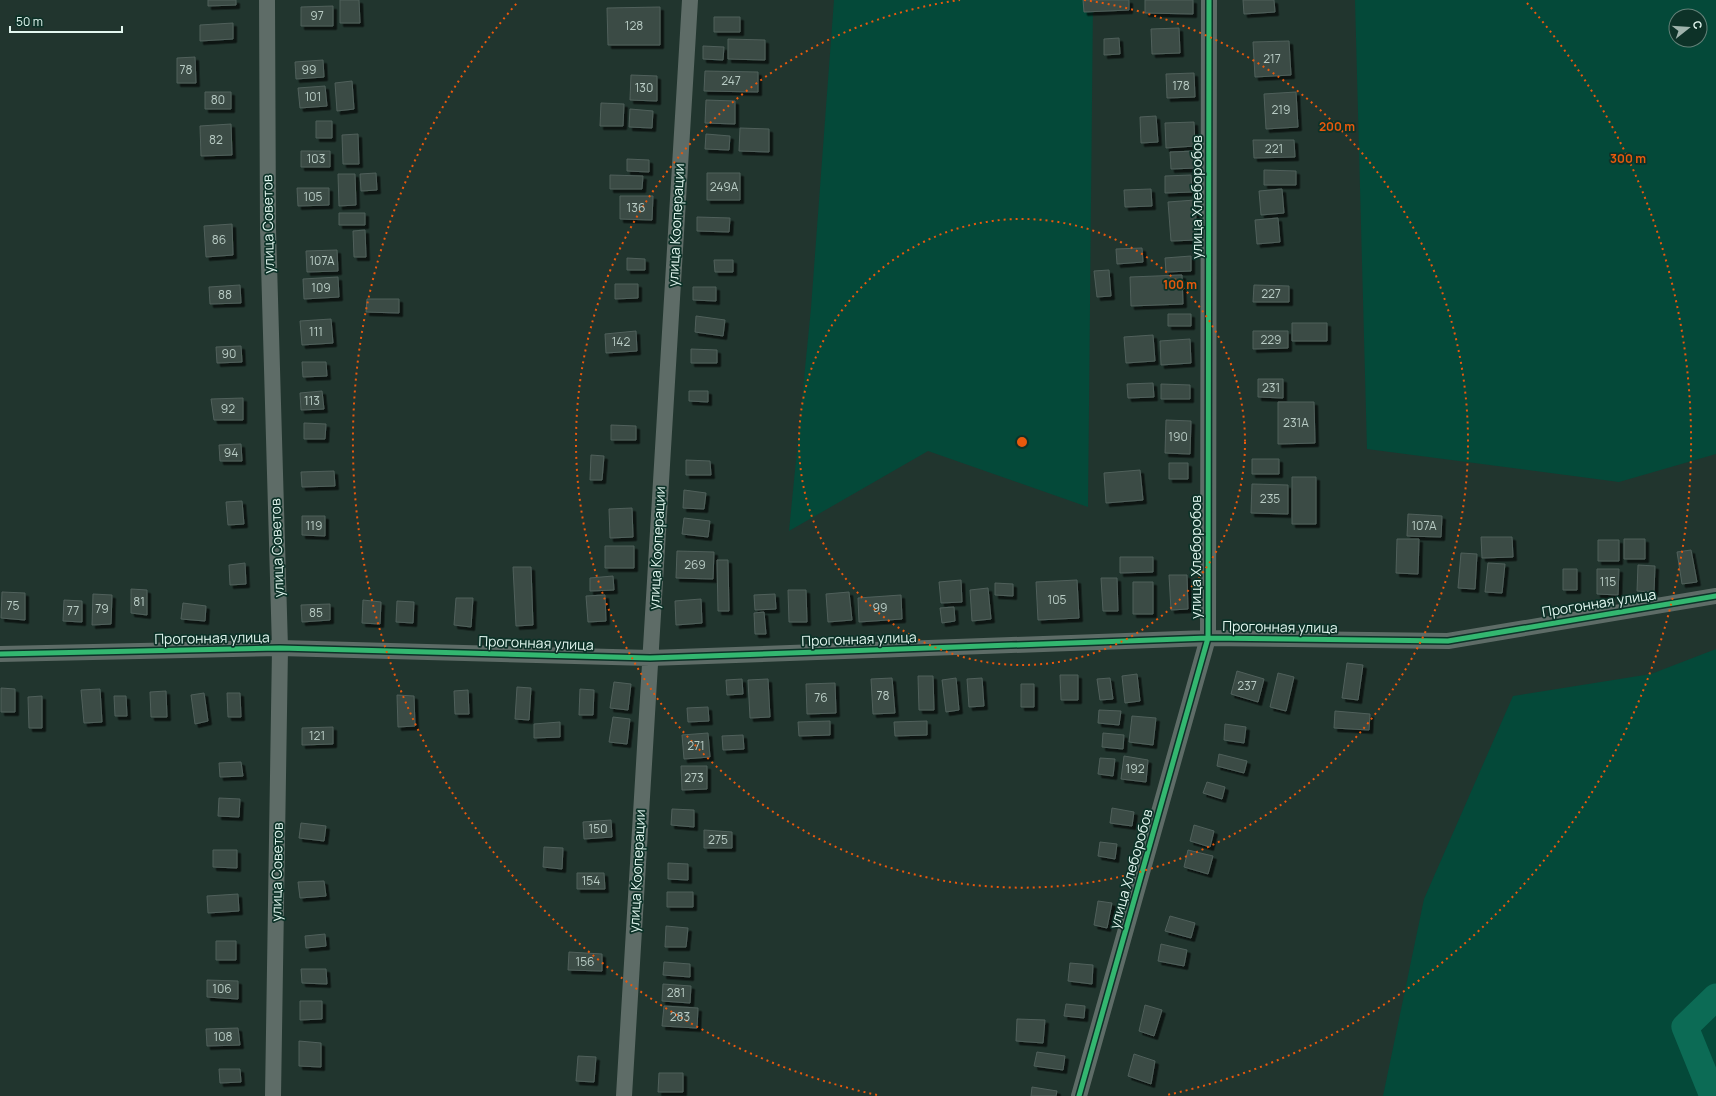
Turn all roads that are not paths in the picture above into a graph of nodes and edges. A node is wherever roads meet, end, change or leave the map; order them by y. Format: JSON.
{"nodes":[{"id":1,"x":267,"y":0,"type":"edge"},
{"id":2,"x":690,"y":0,"type":"edge"},
{"id":3,"x":1209,"y":0,"type":"edge"},
{"id":4,"x":1716,"y":596,"type":"edge"},
{"id":5,"x":1208,"y":638,"type":"junction"},
{"id":6,"x":280,"y":648,"type":"junction"},
{"id":7,"x":0,"y":654,"type":"edge"},
{"id":8,"x":650,"y":658,"type":"junction"},
{"id":9,"x":273,"y":1096,"type":"edge"},
{"id":10,"x":624,"y":1096,"type":"edge"},
{"id":11,"x":1079,"y":1096,"type":"edge"}],
"edges":[{"from":1,"to":6,"type":"street","name":"улица Советов"},
{"from":2,"to":8,"type":"street","name":"улица Кооперации"},
{"from":3,"to":5,"type":"street","name":"улица Хлеборобов"},
{"from":4,"to":5,"type":"street","name":"Прогонная улица"},
{"from":5,"to":8,"type":"street","name":"Прогонная улица"},
{"from":5,"to":11,"type":"street","name":"улица Хлеборобов"},
{"from":6,"to":7,"type":"street","name":"Прогонная улица"},
{"from":6,"to":8,"type":"street","name":"Прогонная улица"},
{"from":6,"to":9,"type":"street","name":"улица Советов"},
{"from":8,"to":10,"type":"street","name":"улица Кооперации"}]}
